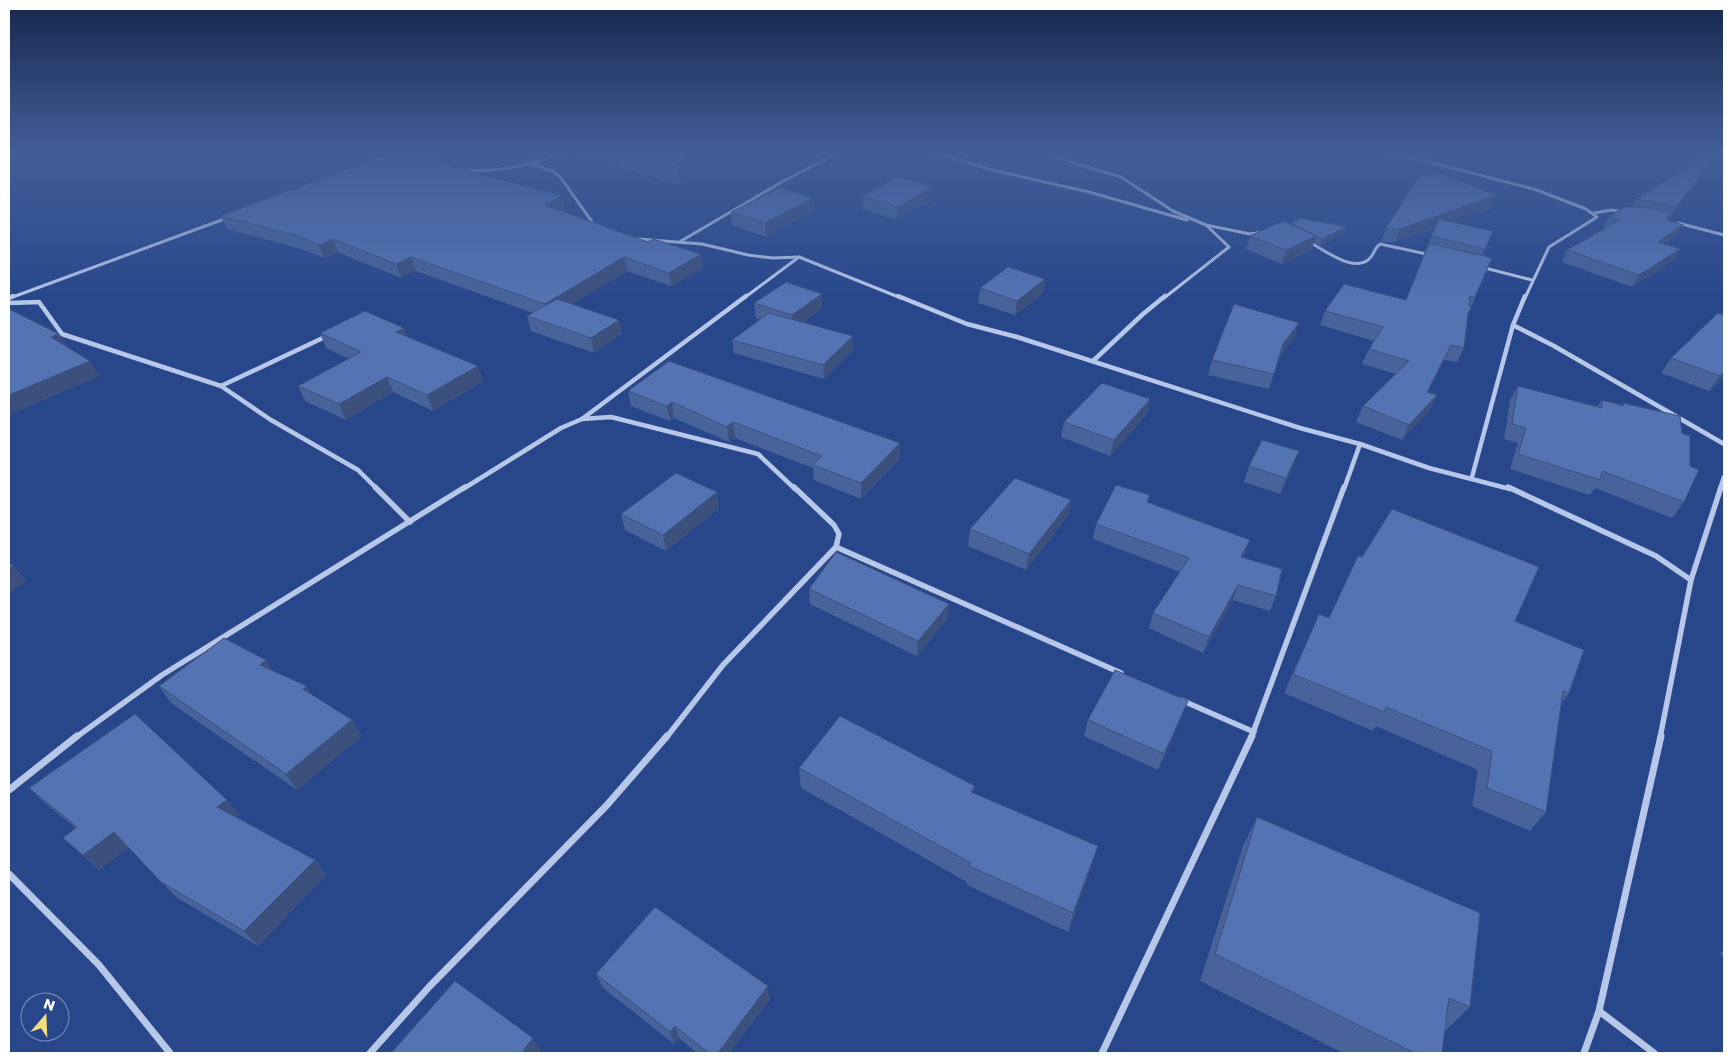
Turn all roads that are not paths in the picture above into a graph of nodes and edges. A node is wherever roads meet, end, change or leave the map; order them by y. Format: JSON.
{"nodes":[{"id":1,"x":578,"y":201,"type":"edge"},
{"id":2,"x":750,"y":201,"type":"edge"},
{"id":3,"x":1119,"y":201,"type":"edge"},
{"id":4,"x":1156,"y":201,"type":"edge"},
{"id":5,"x":1568,"y":201,"type":"edge"},
{"id":6,"x":1594,"y":212,"type":"junction"},
{"id":7,"x":1630,"y":213,"type":"edge"},
{"id":8,"x":229,"y":217,"type":"edge"},
{"id":9,"x":1674,"y":222,"type":"edge"},
{"id":10,"x":1206,"y":225,"type":"junction"},
{"id":11,"x":598,"y":228,"type":"edge"},
{"id":12,"x":1267,"y":231,"type":"edge"},
{"id":13,"x":1724,"y":235,"type":"edge"},
{"id":14,"x":632,"y":239,"type":"edge"},
{"id":15,"x":1304,"y":240,"type":"edge"},
{"id":16,"x":681,"y":241,"type":"junction"},
{"id":17,"x":1436,"y":256,"type":"edge"},
{"id":18,"x":799,"y":257,"type":"junction"},
{"id":19,"x":1474,"y":266,"type":"edge"},
{"id":20,"x":1532,"y":280,"type":"junction"},
{"id":21,"x":9,"y":298,"type":"edge"},
{"id":22,"x":9,"y":303,"type":"edge"},
{"id":23,"x":1513,"y":325,"type":"junction"},
{"id":24,"x":329,"y":335,"type":"edge"},
{"id":25,"x":1093,"y":361,"type":"junction"},
{"id":26,"x":221,"y":386,"type":"junction"},
{"id":27,"x":582,"y":419,"type":"junction"},
{"id":28,"x":1360,"y":444,"type":"junction"},
{"id":29,"x":1724,"y":444,"type":"edge"},
{"id":30,"x":1472,"y":477,"type":"junction"},
{"id":31,"x":1724,"y":477,"type":"edge"},
{"id":32,"x":410,"y":522,"type":"junction"},
{"id":33,"x":836,"y":547,"type":"junction"},
{"id":34,"x":1691,"y":580,"type":"junction"},
{"id":35,"x":1127,"y":676,"type":"edge"},
{"id":36,"x":1172,"y":696,"type":"edge"},
{"id":37,"x":1254,"y":732,"type":"junction"},
{"id":38,"x":9,"y":790,"type":"edge"},
{"id":39,"x":9,"y":874,"type":"edge"},
{"id":40,"x":1599,"y":1011,"type":"junction"},
{"id":41,"x":170,"y":1053,"type":"edge"},
{"id":42,"x":370,"y":1053,"type":"edge"},
{"id":43,"x":1102,"y":1053,"type":"edge"},
{"id":44,"x":1584,"y":1053,"type":"edge"},
{"id":45,"x":1654,"y":1053,"type":"edge"}],
"edges":[{"from":1,"to":11,"type":"street"},
{"from":2,"to":16,"type":"street"},
{"from":3,"to":10,"type":"street"},
{"from":4,"to":10,"type":"street"},
{"from":5,"to":6,"type":"street"},
{"from":6,"to":7,"type":"street"},
{"from":6,"to":20,"type":"street"},
{"from":8,"to":21,"type":"street"},
{"from":9,"to":13,"type":"street"},
{"from":10,"to":12,"type":"street"},
{"from":10,"to":25,"type":"street"},
{"from":14,"to":16,"type":"street"},
{"from":15,"to":17,"type":"street"},
{"from":16,"to":18,"type":"street"},
{"from":18,"to":25,"type":"street"},
{"from":18,"to":27,"type":"street"},
{"from":19,"to":20,"type":"street"},
{"from":20,"to":23,"type":"street"},
{"from":22,"to":26,"type":"street"},
{"from":23,"to":29,"type":"street"},
{"from":23,"to":30,"type":"street"},
{"from":24,"to":26,"type":"street"},
{"from":25,"to":28,"type":"street"},
{"from":26,"to":32,"type":"street"},
{"from":27,"to":32,"type":"street"},
{"from":27,"to":33,"type":"street"},
{"from":28,"to":30,"type":"street"},
{"from":28,"to":37,"type":"street"},
{"from":30,"to":34,"type":"street"},
{"from":31,"to":34,"type":"street"},
{"from":32,"to":38,"type":"street"},
{"from":33,"to":35,"type":"street"},
{"from":33,"to":42,"type":"street"},
{"from":34,"to":40,"type":"street"},
{"from":36,"to":37,"type":"street"},
{"from":37,"to":43,"type":"street"},
{"from":39,"to":41,"type":"street"},
{"from":40,"to":44,"type":"street"},
{"from":40,"to":45,"type":"street"}]}
